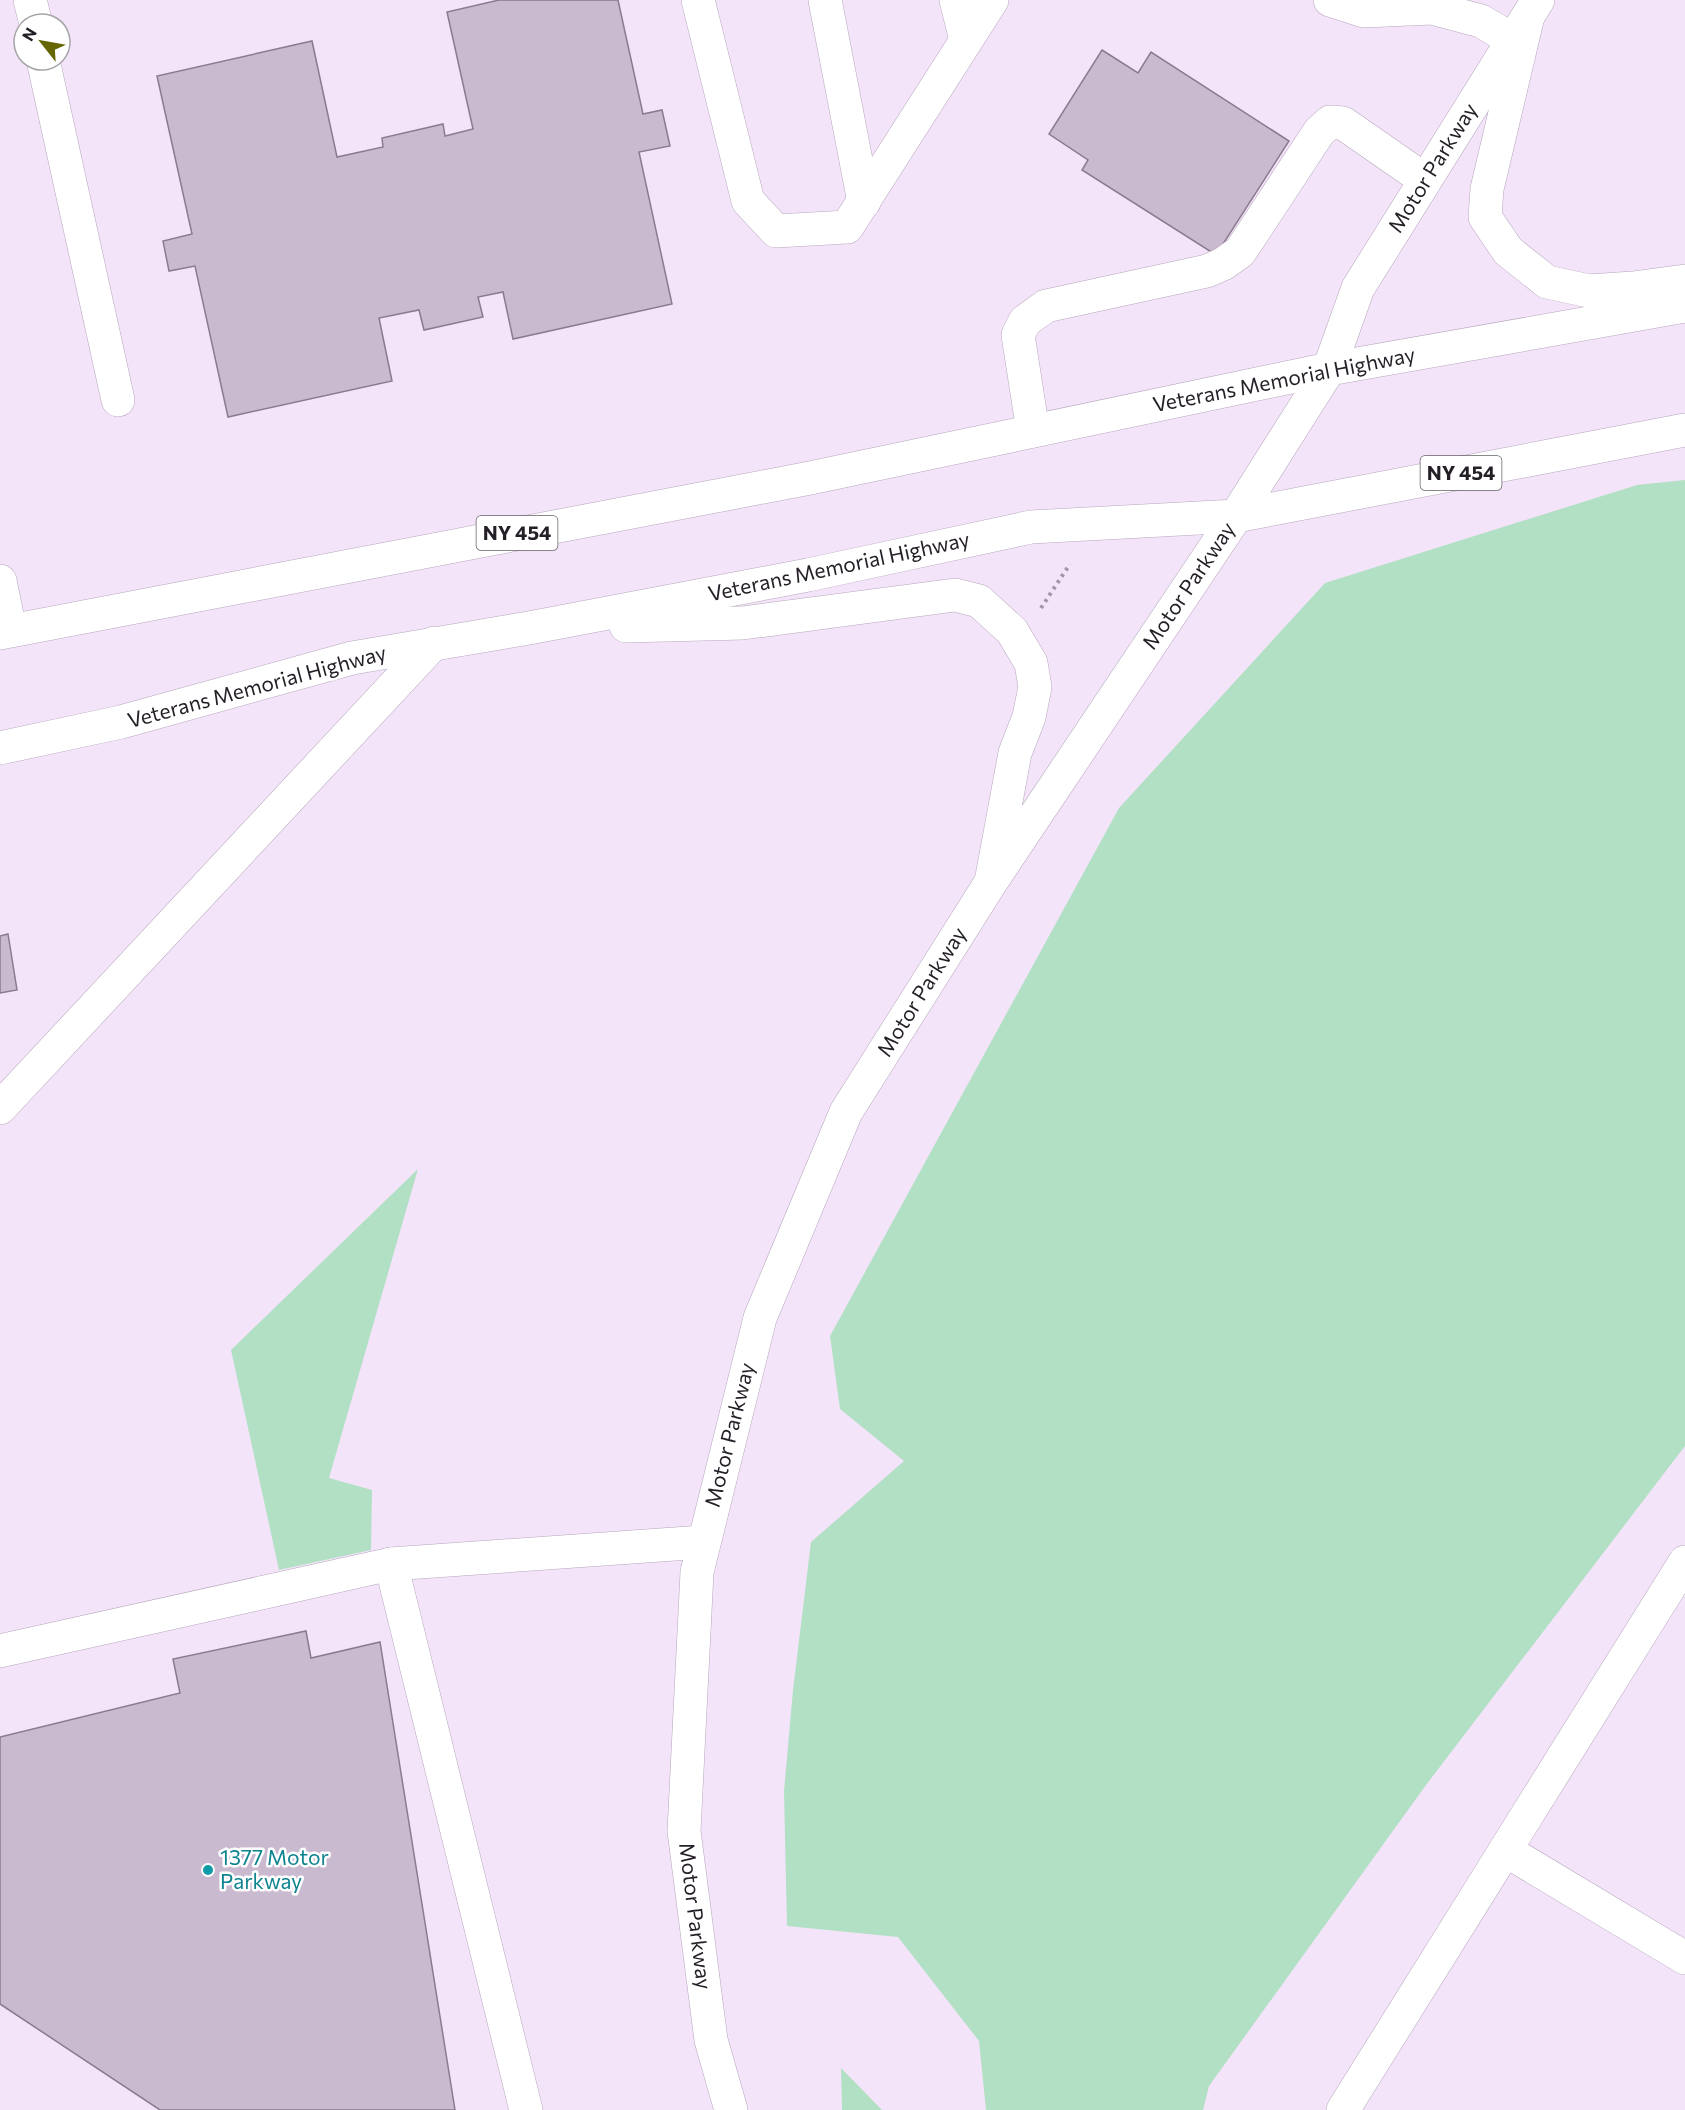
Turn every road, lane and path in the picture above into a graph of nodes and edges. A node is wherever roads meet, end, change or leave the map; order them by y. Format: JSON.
{"nodes":[{"id":1,"x":698,"y":0,"type":"edge"},
{"id":2,"x":825,"y":0,"type":"edge"},
{"id":3,"x":956,"y":0,"type":"edge"},
{"id":4,"x":992,"y":0,"type":"edge"},
{"id":5,"x":1330,"y":0,"type":"edge"},
{"id":6,"x":1526,"y":18,"type":"edge"},
{"id":7,"x":966,"y":40,"type":"junction"},
{"id":8,"x":47,"y":72,"type":"edge"},
{"id":9,"x":1425,"y":180,"type":"junction"},
{"id":10,"x":864,"y":202,"type":"junction"},
{"id":11,"x":1685,"y":281,"type":"edge"},
{"id":12,"x":1685,"y":306,"type":"edge"},
{"id":13,"x":1329,"y":369,"type":"junction"},
{"id":14,"x":118,"y":400,"type":"dead end"},
{"id":15,"x":1685,"y":430,"type":"edge"},
{"id":16,"x":1034,"y":431,"type":"junction"},
{"id":17,"x":1236,"y":516,"type":"junction"},
{"id":18,"x":1070,"y":563,"type":"dead end"},
{"id":19,"x":0,"y":581,"type":"edge"},
{"id":20,"x":1040,"y":609,"type":"dead end"},
{"id":21,"x":528,"y":628,"type":"junction"},
{"id":22,"x":5,"y":632,"type":"edge"},
{"id":23,"x":434,"y":644,"type":"junction"},
{"id":24,"x":0,"y":748,"type":"edge"},
{"id":25,"x":992,"y":882,"type":"junction"},
{"id":26,"x":0,"y":1108,"type":"edge"},
{"id":27,"x":703,"y":1542,"type":"junction"},
{"id":28,"x":1685,"y":1562,"type":"edge"},
{"id":29,"x":391,"y":1564,"type":"junction"},
{"id":30,"x":0,"y":1651,"type":"edge"},
{"id":31,"x":1505,"y":1850,"type":"junction"},
{"id":32,"x":1685,"y":1958,"type":"edge"},
{"id":33,"x":526,"y":2110,"type":"edge"},
{"id":34,"x":731,"y":2110,"type":"edge"},
{"id":35,"x":1343,"y":2110,"type":"edge"}],
"edges":[{"from":1,"to":10,"type":"main road"},
{"from":2,"to":10,"type":"main road"},
{"from":3,"to":7,"type":"main road"},
{"from":4,"to":7,"type":"main road"},
{"from":5,"to":6,"type":"main road"},
{"from":6,"to":9,"type":"main road","name":"Motor Parkway"},
{"from":6,"to":11,"type":"main road"},
{"from":7,"to":10,"type":"main road"},
{"from":8,"to":14,"type":"main road"},
{"from":9,"to":13,"type":"main road","name":"Motor Parkway"},
{"from":9,"to":16,"type":"main road"},
{"from":12,"to":13,"type":"main road","name":"Veterans Memorial Highway","number":"NY 454"},
{"from":13,"to":16,"type":"main road","name":"Veterans Memorial Highway","number":"NY 454"},
{"from":13,"to":17,"type":"main road","name":"Motor Parkway"},
{"from":15,"to":17,"type":"main road","name":"Veterans Memorial Highway","number":"NY 454"},
{"from":16,"to":22,"type":"main road","name":"Veterans Memorial Highway","number":"NY 454"},
{"from":17,"to":21,"type":"main road","name":"Veterans Memorial Highway","number":"NY 454"},
{"from":17,"to":25,"type":"main road","name":"Motor Parkway"},
{"from":18,"to":20,"type":"path"},
{"from":19,"to":22,"type":"main road"},
{"from":21,"to":23,"type":"main road","name":"Veterans Memorial Highway","number":"NY 454"},
{"from":21,"to":25,"type":"main road"},
{"from":23,"to":24,"type":"main road","name":"Veterans Memorial Highway","number":"NY 454"},
{"from":23,"to":26,"type":"main road"},
{"from":25,"to":27,"type":"main road","name":"Motor Parkway"},
{"from":27,"to":29,"type":"main road"},
{"from":27,"to":34,"type":"main road","name":"Motor Parkway"},
{"from":28,"to":31,"type":"main road"},
{"from":29,"to":30,"type":"main road"},
{"from":29,"to":33,"type":"main road"},
{"from":31,"to":32,"type":"main road"},
{"from":31,"to":35,"type":"main road"}]}
